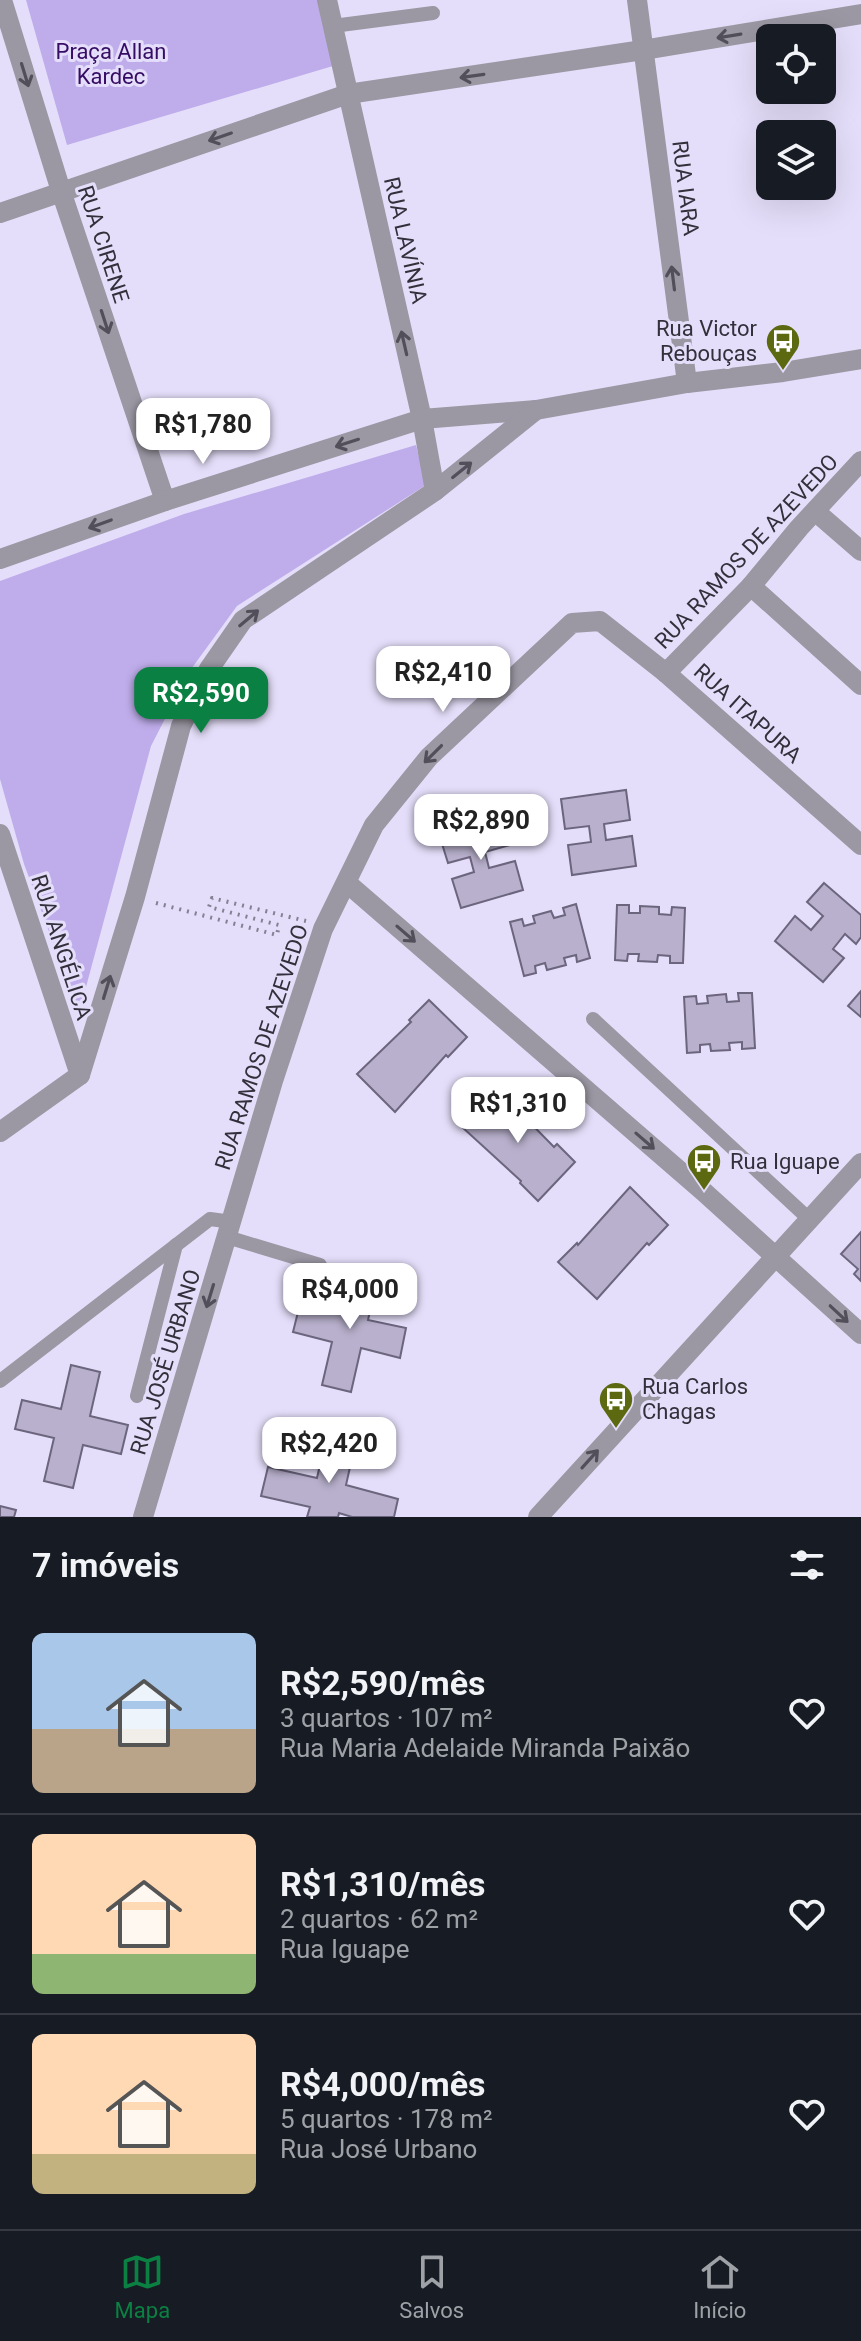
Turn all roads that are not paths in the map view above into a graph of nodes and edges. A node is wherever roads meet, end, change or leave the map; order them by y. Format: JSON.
{"nodes":[{"id":1,"x":2,"y":0,"type":"edge"},
{"id":2,"x":327,"y":0,"type":"edge"},
{"id":3,"x":637,"y":0,"type":"edge"},
{"id":4,"x":433,"y":13,"type":"dead end"},
{"id":5,"x":861,"y":14,"type":"edge"},
{"id":6,"x":333,"y":26,"type":"junction"},
{"id":7,"x":643,"y":50,"type":"junction"},
{"id":8,"x":348,"y":94,"type":"junction"},
{"id":9,"x":61,"y":191,"type":"junction"},
{"id":10,"x":0,"y":213,"type":"edge"},
{"id":11,"x":853,"y":360,"type":"edge"},
{"id":12,"x":861,"y":376,"type":"edge"},
{"id":13,"x":687,"y":383,"type":"junction"},
{"id":14,"x":536,"y":410,"type":"junction"},
{"id":15,"x":422,"y":419,"type":"junction"},
{"id":16,"x":861,"y":461,"type":"edge"},
{"id":17,"x":435,"y":491,"type":"junction"},
{"id":18,"x":165,"y":501,"type":"junction"},
{"id":19,"x":816,"y":512,"type":"junction"},
{"id":20,"x":861,"y":551,"type":"edge"},
{"id":21,"x":0,"y":559,"type":"edge"},
{"id":22,"x":751,"y":586,"type":"junction"},
{"id":23,"x":600,"y":621,"type":"joint"},
{"id":24,"x":666,"y":673,"type":"junction"},
{"id":25,"x":861,"y":685,"type":"edge"},
{"id":26,"x":0,"y":834,"type":"edge"},
{"id":27,"x":861,"y":845,"type":"edge"},
{"id":28,"x":7,"y":878,"type":"edge"},
{"id":29,"x":347,"y":883,"type":"junction"},
{"id":30,"x":593,"y":1019,"type":"dead end"},
{"id":31,"x":80,"y":1075,"type":"junction"},
{"id":32,"x":0,"y":1132,"type":"edge"},
{"id":33,"x":861,"y":1163,"type":"edge"},
{"id":34,"x":809,"y":1219,"type":"junction"},
{"id":35,"x":230,"y":1229,"type":"junction"},
{"id":36,"x":176,"y":1245,"type":"junction"},
{"id":37,"x":775,"y":1255,"type":"junction"},
{"id":38,"x":320,"y":1265,"type":"dead end"},
{"id":39,"x":861,"y":1334,"type":"edge"},
{"id":40,"x":0,"y":1381,"type":"edge"},
{"id":41,"x":137,"y":1396,"type":"dead end"},
{"id":42,"x":143,"y":1517,"type":"edge"},
{"id":43,"x":538,"y":1517,"type":"edge"}],
"edges":[{"from":1,"to":9,"type":"street","name":"RUA CIRENE","one_way":true},
{"from":2,"to":6,"type":"street","name":"RUA LAVÍNIA"},
{"from":3,"to":7,"type":"street","name":"RUA IARA"},
{"from":4,"to":6,"type":"lane"},
{"from":5,"to":7,"type":"street","one_way":true},
{"from":6,"to":8,"type":"street","name":"RUA LAVÍNIA"},
{"from":7,"to":8,"type":"street","one_way":true},
{"from":13,"to":7,"type":"street","name":"RUA IARA","one_way":true},
{"from":8,"to":9,"type":"street","one_way":true},
{"from":15,"to":8,"type":"street","name":"RUA LAVÍNIA","one_way":true},
{"from":9,"to":10,"type":"street"},
{"from":9,"to":18,"type":"street","name":"RUA CIRENE","one_way":true},
{"from":11,"to":12,"type":"street"},
{"from":11,"to":13,"type":"street"},
{"from":13,"to":14,"type":"street"},
{"from":14,"to":15,"type":"street"},
{"from":17,"to":14,"type":"street","one_way":true},
{"from":15,"to":17,"type":"street","name":"RUA LAVÍNIA"},
{"from":15,"to":18,"type":"street","one_way":true},
{"from":16,"to":19,"type":"street","name":"RUA RAMOS DE AZEVEDO"},
{"from":31,"to":17,"type":"street","one_way":true},
{"from":18,"to":21,"type":"street","one_way":true},
{"from":19,"to":20,"type":"street"},
{"from":19,"to":22,"type":"street","name":"RUA RAMOS DE AZEVEDO"},
{"from":22,"to":24,"type":"street","name":"RUA RAMOS DE AZEVEDO"},
{"from":22,"to":25,"type":"street"},
{"from":23,"to":24,"type":"street","name":"RUA ITAPURA"},
{"from":23,"to":29,"type":"street","name":"RUA RAMOS DE AZEVEDO","one_way":true},
{"from":24,"to":27,"type":"street","name":"RUA ITAPURA"},
{"from":26,"to":28,"type":"street","name":"RUA ANGÉLICA"},
{"from":28,"to":31,"type":"street","name":"RUA ANGÉLICA"},
{"from":29,"to":35,"type":"street","name":"RUA RAMOS DE AZEVEDO"},
{"from":29,"to":37,"type":"street","one_way":true},
{"from":30,"to":34,"type":"lane"},
{"from":31,"to":32,"type":"street"},
{"from":33,"to":34,"type":"street"},
{"from":34,"to":37,"type":"street"},
{"from":35,"to":36,"type":"lane"},
{"from":35,"to":38,"type":"lane"},
{"from":35,"to":42,"type":"street","name":"RUA JOSÉ URBANO","one_way":true},
{"from":36,"to":40,"type":"lane"},
{"from":36,"to":41,"type":"lane"},
{"from":37,"to":39,"type":"street","one_way":true},
{"from":43,"to":37,"type":"street","one_way":true}]}
